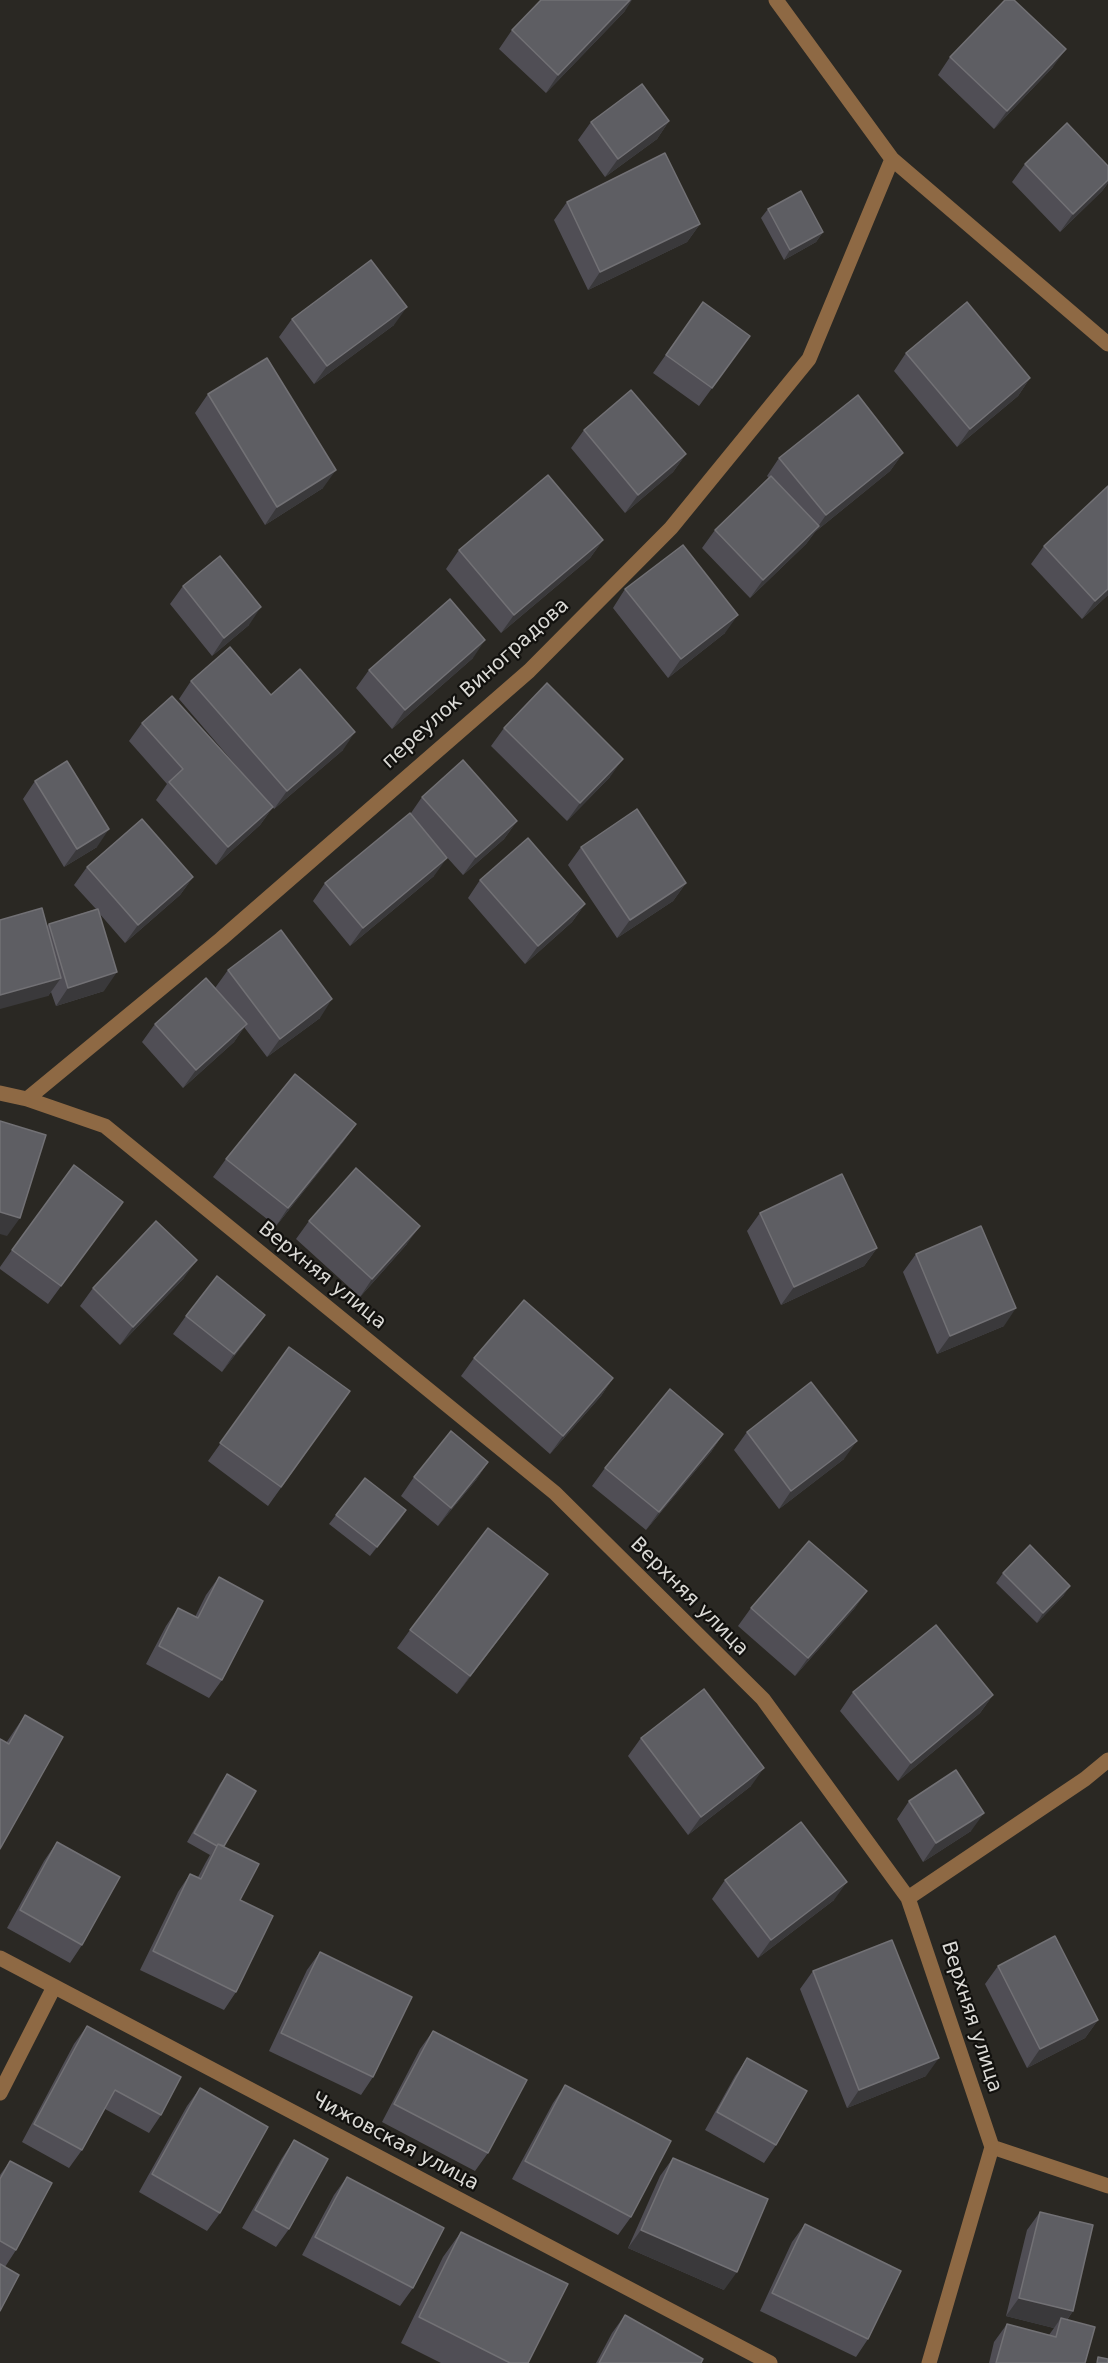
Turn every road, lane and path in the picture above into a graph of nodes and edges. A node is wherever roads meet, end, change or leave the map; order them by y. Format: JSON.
{"nodes":[{"id":1,"x":776,"y":0,"type":"edge"},
{"id":2,"x":892,"y":159,"type":"junction"},
{"id":3,"x":1108,"y":344,"type":"edge"},
{"id":4,"x":0,"y":1093,"type":"edge"},
{"id":5,"x":27,"y":1099,"type":"junction"},
{"id":6,"x":1108,"y":1760,"type":"edge"},
{"id":7,"x":908,"y":1898,"type":"junction"},
{"id":8,"x":0,"y":1958,"type":"edge"},
{"id":9,"x":54,"y":1987,"type":"junction"},
{"id":10,"x":0,"y":2093,"type":"edge"},
{"id":11,"x":992,"y":2147,"type":"junction"},
{"id":12,"x":1108,"y":2186,"type":"edge"},
{"id":13,"x":770,"y":2363,"type":"edge"},
{"id":14,"x":929,"y":2363,"type":"edge"}],
"edges":[{"from":1,"to":2,"type":"street"},
{"from":2,"to":3,"type":"street"},
{"from":2,"to":5,"type":"street","name":"переулок Виноградова"},
{"from":4,"to":5,"type":"street","name":"Верхняя улица"},
{"from":5,"to":7,"type":"street","name":"Верхняя улица"},
{"from":6,"to":7,"type":"street"},
{"from":7,"to":11,"type":"street","name":"Верхняя улица"},
{"from":8,"to":9,"type":"street","name":"Чижовская улица"},
{"from":9,"to":10,"type":"street"},
{"from":9,"to":13,"type":"street","name":"Чижовская улица"},
{"from":11,"to":12,"type":"street"},
{"from":11,"to":14,"type":"street"}]}
